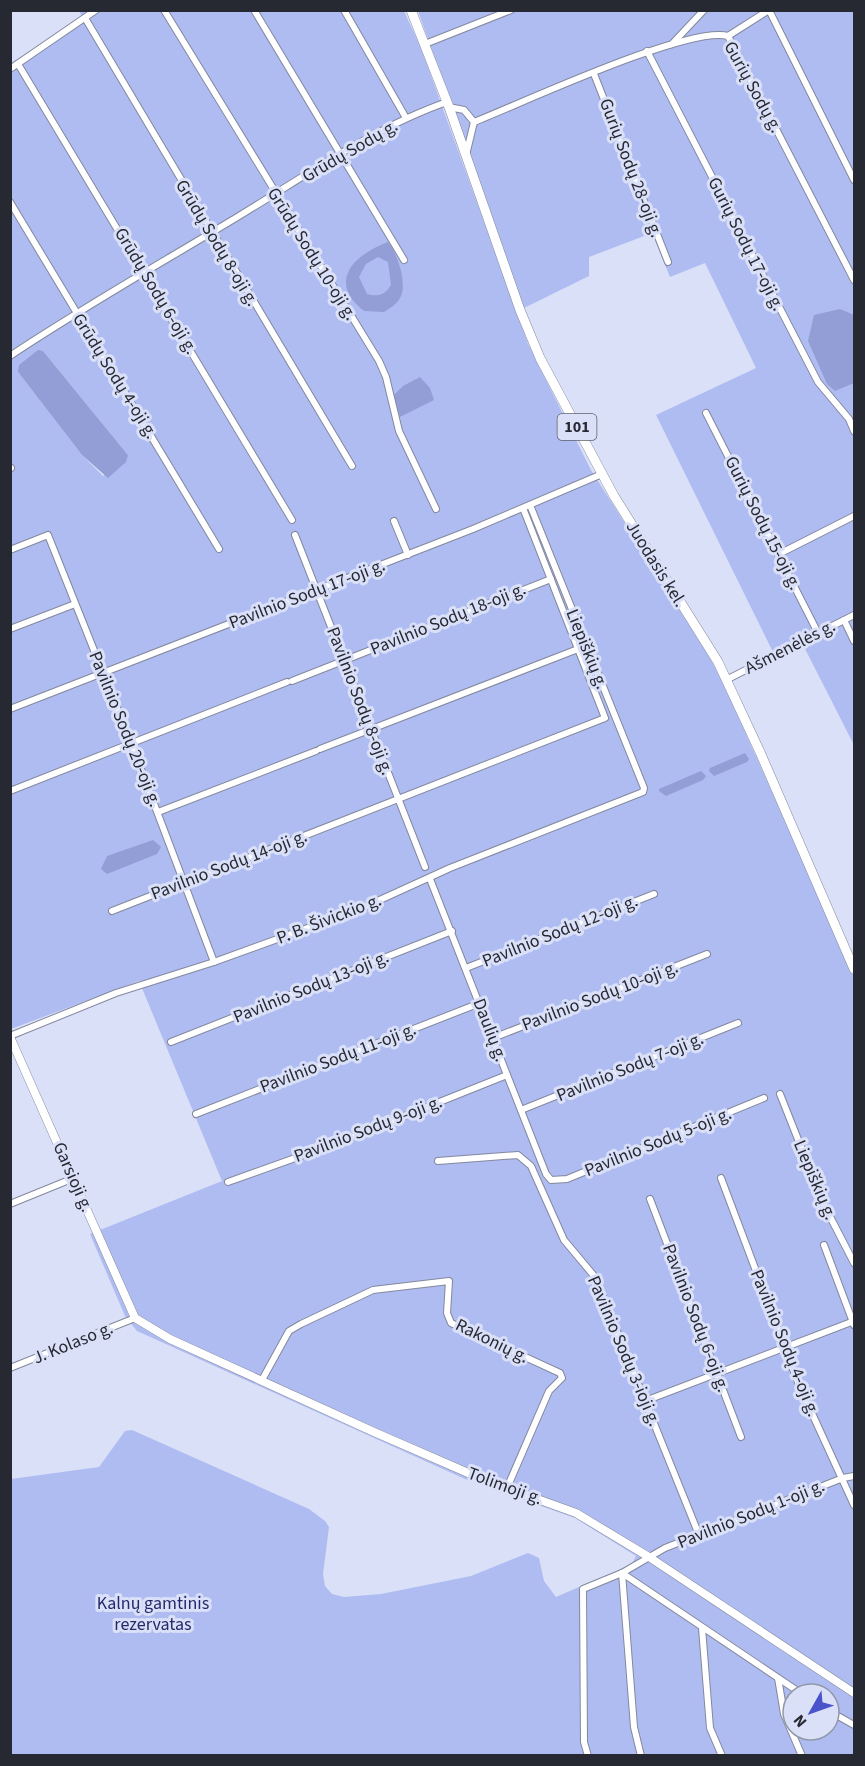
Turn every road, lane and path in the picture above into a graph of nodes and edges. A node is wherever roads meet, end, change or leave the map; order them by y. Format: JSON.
{"nodes":[{"id":1,"x":96,"y":10,"type":"edge"},
{"id":2,"x":164,"y":10,"type":"edge"},
{"id":3,"x":254,"y":10,"type":"edge"},
{"id":4,"x":344,"y":10,"type":"edge"},
{"id":5,"x":411,"y":10,"type":"edge"},
{"id":6,"x":511,"y":10,"type":"edge"},
{"id":7,"x":705,"y":10,"type":"edge"},
{"id":8,"x":769,"y":10,"type":"edge"},
{"id":9,"x":85,"y":18,"type":"junction"},
{"id":10,"x":728,"y":36,"type":"junction"},
{"id":11,"x":425,"y":44,"type":"junction"},
{"id":12,"x":672,"y":45,"type":"junction"},
{"id":13,"x":647,"y":51,"type":"junction"},
{"id":14,"x":18,"y":64,"type":"junction"},
{"id":15,"x":10,"y":69,"type":"edge"},
{"id":16,"x":594,"y":74,"type":"junction"},
{"id":17,"x":448,"y":105,"type":"junction"},
{"id":18,"x":406,"y":118,"type":"junction"},
{"id":19,"x":474,"y":122,"type":"junction"},
{"id":20,"x":341,"y":155,"type":"junction"},
{"id":21,"x":466,"y":155,"type":"junction"},
{"id":22,"x":855,"y":180,"type":"edge"},
{"id":23,"x":275,"y":194,"type":"junction"},
{"id":24,"x":10,"y":202,"type":"edge"},
{"id":25,"x":211,"y":233,"type":"junction"},
{"id":26,"x":404,"y":260,"type":"dead end"},
{"id":27,"x":668,"y":262,"type":"dead end"},
{"id":28,"x":144,"y":272,"type":"junction"},
{"id":29,"x":855,"y":280,"type":"edge"},
{"id":30,"x":76,"y":312,"type":"junction"},
{"id":31,"x":12,"y":353,"type":"edge"},
{"id":32,"x":706,"y":413,"type":"dead end"},
{"id":33,"x":855,"y":431,"type":"edge"},
{"id":34,"x":352,"y":466,"type":"dead end"},
{"id":35,"x":602,"y":474,"type":"junction"},
{"id":36,"x":526,"y":507,"type":"junction"},
{"id":37,"x":436,"y":509,"type":"dead end"},
{"id":38,"x":855,"y":516,"type":"edge"},
{"id":39,"x":292,"y":520,"type":"dead end"},
{"id":40,"x":393,"y":521,"type":"dead end"},
{"id":41,"x":295,"y":534,"type":"dead end"},
{"id":42,"x":219,"y":549,"type":"dead end"},
{"id":43,"x":10,"y":550,"type":"edge"},
{"id":44,"x":779,"y":554,"type":"junction"},
{"id":45,"x":408,"y":555,"type":"junction"},
{"id":46,"x":551,"y":579,"type":"junction"},
{"id":47,"x":318,"y":590,"type":"junction"},
{"id":48,"x":75,"y":604,"type":"junction"},
{"id":49,"x":855,"y":615,"type":"edge"},
{"id":50,"x":844,"y":620,"type":"junction"},
{"id":51,"x":10,"y":629,"type":"edge"},
{"id":52,"x":818,"y":633,"type":"junction"},
{"id":53,"x":855,"y":641,"type":"edge"},
{"id":54,"x":578,"y":649,"type":"junction"},
{"id":55,"x":345,"y":660,"type":"junction"},
{"id":56,"x":102,"y":673,"type":"junction"},
{"id":57,"x":726,"y":680,"type":"junction"},
{"id":58,"x":10,"y":709,"type":"edge"},
{"id":59,"x":372,"y":730,"type":"junction"},
{"id":60,"x":131,"y":742,"type":"junction"},
{"id":61,"x":10,"y":790,"type":"edge"},
{"id":62,"x":643,"y":792,"type":"joint"},
{"id":63,"x":398,"y":799,"type":"junction"},
{"id":64,"x":158,"y":812,"type":"junction"},
{"id":65,"x":425,"y":867,"type":"dead end"},
{"id":66,"x":430,"y":879,"type":"junction"},
{"id":67,"x":184,"y":882,"type":"junction"},
{"id":68,"x":654,"y":894,"type":"dead end"},
{"id":69,"x":112,"y":911,"type":"dead end"},
{"id":70,"x":452,"y":931,"type":"junction"},
{"id":71,"x":707,"y":954,"type":"dead end"},
{"id":72,"x":214,"y":962,"type":"junction"},
{"id":73,"x":466,"y":968,"type":"junction"},
{"id":74,"x":855,"y":969,"type":"edge"},
{"id":75,"x":480,"y":1003,"type":"junction"},
{"id":76,"x":738,"y":1023,"type":"dead end"},
{"id":77,"x":10,"y":1036,"type":"edge"},
{"id":78,"x":493,"y":1038,"type":"junction"},
{"id":79,"x":171,"y":1042,"type":"dead end"},
{"id":80,"x":507,"y":1075,"type":"junction"},
{"id":81,"x":780,"y":1094,"type":"dead end"},
{"id":82,"x":764,"y":1098,"type":"dead end"},
{"id":83,"x":521,"y":1110,"type":"junction"},
{"id":84,"x":196,"y":1114,"type":"dead end"},
{"id":85,"x":438,"y":1161,"type":"dead end"},
{"id":86,"x":74,"y":1178,"type":"junction"},
{"id":87,"x":721,"y":1178,"type":"dead end"},
{"id":88,"x":551,"y":1180,"type":"joint"},
{"id":89,"x":228,"y":1182,"type":"dead end"},
{"id":90,"x":650,"y":1199,"type":"dead end"},
{"id":91,"x":10,"y":1203,"type":"edge"},
{"id":92,"x":824,"y":1245,"type":"dead end"},
{"id":93,"x":855,"y":1263,"type":"edge"},
{"id":94,"x":135,"y":1318,"type":"junction"},
{"id":95,"x":854,"y":1322,"type":"edge"},
{"id":96,"x":784,"y":1349,"type":"junction"},
{"id":97,"x":10,"y":1368,"type":"edge"},
{"id":98,"x":717,"y":1373,"type":"junction"},
{"id":99,"x":262,"y":1380,"type":"junction"},
{"id":100,"x":645,"y":1401,"type":"junction"},
{"id":101,"x":741,"y":1437,"type":"dead end"},
{"id":102,"x":855,"y":1476,"type":"edge"},
{"id":103,"x":843,"y":1478,"type":"junction"},
{"id":104,"x":507,"y":1488,"type":"junction"},
{"id":105,"x":855,"y":1505,"type":"edge"},
{"id":106,"x":699,"y":1535,"type":"junction"},
{"id":107,"x":649,"y":1557,"type":"junction"},
{"id":108,"x":622,"y":1573,"type":"junction"},
{"id":109,"x":702,"y":1628,"type":"junction"},
{"id":110,"x":778,"y":1678,"type":"junction"},
{"id":111,"x":784,"y":1682,"type":"edge"},
{"id":112,"x":855,"y":1693,"type":"edge"},
{"id":113,"x":841,"y":1718,"type":"edge"},
{"id":114,"x":855,"y":1725,"type":"edge"},
{"id":115,"x":588,"y":1755,"type":"edge"},
{"id":116,"x":641,"y":1755,"type":"edge"},
{"id":117,"x":722,"y":1755,"type":"edge"},
{"id":118,"x":802,"y":1755,"type":"edge"}],
"edges":[{"from":1,"to":9,"type":"street"},
{"from":2,"to":23,"type":"street","name":"Grūdų Sodų 10-oji g."},
{"from":3,"to":20,"type":"street"},
{"from":4,"to":18,"type":"street"},
{"from":5,"to":11,"type":"main road","number":"101"},
{"from":6,"to":11,"type":"street"},
{"from":7,"to":12,"type":"street"},
{"from":8,"to":10,"type":"street"},
{"from":8,"to":22,"type":"street"},
{"from":9,"to":14,"type":"street"},
{"from":9,"to":25,"type":"street","name":"Grūdų Sodų 8-oji g."},
{"from":10,"to":12,"type":"street","name":"Gurių Sodų g."},
{"from":10,"to":29,"type":"street","name":"Gurių Sodų g."},
{"from":11,"to":17,"type":"main road","number":"101"},
{"from":12,"to":13,"type":"street","name":"Gurių Sodų g."},
{"from":13,"to":16,"type":"street","name":"Gurių Sodų g."},
{"from":13,"to":33,"type":"street","name":"Gurių Sodų 17-oji g."},
{"from":14,"to":15,"type":"street"},
{"from":14,"to":28,"type":"street","name":"Grūdų Sodų 6-oji g."},
{"from":16,"to":19,"type":"street","name":"Gurių Sodų g."},
{"from":16,"to":27,"type":"street","name":"Gurių Sodų 28-oji g."},
{"from":17,"to":18,"type":"street","name":"Grūdų Sodų g."},
{"from":17,"to":19,"type":"street"},
{"from":17,"to":21,"type":"main road","number":"101"},
{"from":18,"to":20,"type":"street","name":"Grūdų Sodų g."},
{"from":19,"to":21,"type":"street"},
{"from":20,"to":23,"type":"street","name":"Grūdų Sodų g."},
{"from":20,"to":26,"type":"street"},
{"from":21,"to":35,"type":"main road","name":"Juodasis kel.","number":"101"},
{"from":23,"to":25,"type":"street","name":"Grūdų Sodų g."},
{"from":23,"to":37,"type":"street","name":"Grūdų Sodų 10-oji g."},
{"from":24,"to":30,"type":"street","name":"Grūdų Sodų 4-oji g."},
{"from":25,"to":28,"type":"street","name":"Grūdų Sodų g."},
{"from":25,"to":34,"type":"street","name":"Grūdų Sodų 8-oji g."},
{"from":28,"to":30,"type":"street","name":"Grūdų Sodų g."},
{"from":28,"to":39,"type":"street","name":"Grūdų Sodų 6-oji g."},
{"from":30,"to":31,"type":"street","name":"Grūdų Sodų g."},
{"from":30,"to":42,"type":"street","name":"Grūdų Sodų 4-oji g."},
{"from":32,"to":44,"type":"street","name":"Gurių Sodų 15-oji g."},
{"from":35,"to":36,"type":"street","name":"Pavilnio Sodų 17-oji g."},
{"from":35,"to":57,"type":"main road","name":"Juodasis kel.","number":"101"},
{"from":36,"to":45,"type":"street","name":"Pavilnio Sodų 17-oji g."},
{"from":36,"to":46,"type":"street"},
{"from":36,"to":62,"type":"street","name":"Liepiškių g."},
{"from":38,"to":44,"type":"street"},
{"from":40,"to":45,"type":"street"},
{"from":41,"to":47,"type":"street","name":"Pavilnio Sodų 8-oji g."},
{"from":43,"to":48,"type":"street","name":"Pavilnio Sodų 20-oji g."},
{"from":44,"to":52,"type":"street","name":"Gurių Sodų 15-oji g."},
{"from":45,"to":47,"type":"street","name":"Pavilnio Sodų 17-oji g."},
{"from":46,"to":54,"type":"street"},
{"from":46,"to":55,"type":"street","name":"Pavilnio Sodų 18-oji g."},
{"from":47,"to":55,"type":"street","name":"Pavilnio Sodų 8-oji g."},
{"from":47,"to":56,"type":"street","name":"Pavilnio Sodų 17-oji g."},
{"from":48,"to":51,"type":"street"},
{"from":48,"to":56,"type":"street","name":"Pavilnio Sodų 20-oji g."},
{"from":49,"to":50,"type":"street","name":"Ašmenėlės g."},
{"from":50,"to":52,"type":"street","name":"Ašmenėlės g."},
{"from":50,"to":53,"type":"street"},
{"from":52,"to":57,"type":"street","name":"Ašmenėlės g."},
{"from":54,"to":59,"type":"street"},
{"from":54,"to":63,"type":"street","name":"Pavilnio Sodų 14-oji g."},
{"from":55,"to":59,"type":"street","name":"Pavilnio Sodų 8-oji g."},
{"from":55,"to":60,"type":"street","name":"Pavilnio Sodų 18-oji g."},
{"from":56,"to":58,"type":"street","name":"Pavilnio Sodų 17-oji g."},
{"from":56,"to":60,"type":"street","name":"Pavilnio Sodų 20-oji g."},
{"from":57,"to":74,"type":"main road","name":"Juodasis kel.","number":"101"},
{"from":59,"to":63,"type":"street","name":"Pavilnio Sodų 8-oji g."},
{"from":59,"to":64,"type":"street"},
{"from":60,"to":61,"type":"street","name":"Pavilnio Sodų 18-oji g."},
{"from":60,"to":64,"type":"street","name":"Pavilnio Sodų 20-oji g."},
{"from":62,"to":66,"type":"street","name":"P. B. Šivickio g."},
{"from":63,"to":65,"type":"street","name":"Pavilnio Sodų 8-oji g."},
{"from":63,"to":67,"type":"street","name":"Pavilnio Sodų 14-oji g."},
{"from":64,"to":67,"type":"street","name":"Pavilnio Sodų 20-oji g."},
{"from":66,"to":70,"type":"street","name":"Daulių g."},
{"from":66,"to":72,"type":"street","name":"P. B. Šivickio g."},
{"from":67,"to":69,"type":"street","name":"Pavilnio Sodų 14-oji g."},
{"from":67,"to":72,"type":"street","name":"Pavilnio Sodų 20-oji g."},
{"from":68,"to":73,"type":"street","name":"Pavilnio Sodų 12-oji g."},
{"from":70,"to":73,"type":"street","name":"Daulių g."},
{"from":70,"to":79,"type":"street","name":"Pavilnio Sodų 13-oji g."},
{"from":71,"to":78,"type":"street","name":"Pavilnio Sodų 10-oji g."},
{"from":72,"to":77,"type":"street","name":"P. B. Šivickio g."},
{"from":73,"to":75,"type":"street","name":"Daulių g."},
{"from":75,"to":78,"type":"street","name":"Daulių g."},
{"from":75,"to":84,"type":"street","name":"Pavilnio Sodų 11-oji g."},
{"from":76,"to":83,"type":"street","name":"Pavilnio Sodų 7-oji g."},
{"from":77,"to":86,"type":"street","name":"Garsioji g."},
{"from":78,"to":80,"type":"street","name":"Daulių g."},
{"from":80,"to":83,"type":"street","name":"Daulių g."},
{"from":80,"to":89,"type":"street","name":"Pavilnio Sodų 9-oji g."},
{"from":81,"to":93,"type":"street","name":"Liepiškių g."},
{"from":82,"to":88,"type":"street","name":"Pavilnio Sodų 5-oji g."},
{"from":83,"to":88,"type":"street","name":"Daulių g."},
{"from":85,"to":100,"type":"street","name":"Pavilnio Sodų 3-ioji g."},
{"from":86,"to":91,"type":"street"},
{"from":86,"to":94,"type":"street","name":"Garsioji g."},
{"from":87,"to":96,"type":"street","name":"Pavilnio Sodų 4-oji g."},
{"from":90,"to":98,"type":"street","name":"Pavilnio Sodų 6-oji g."},
{"from":92,"to":95,"type":"street"},
{"from":94,"to":97,"type":"street","name":"J. Kolaso g."},
{"from":94,"to":99,"type":"street","name":"Tolimoji g."},
{"from":95,"to":96,"type":"street"},
{"from":96,"to":98,"type":"street"},
{"from":96,"to":103,"type":"street","name":"Pavilnio Sodų 4-oji g."},
{"from":98,"to":100,"type":"street"},
{"from":98,"to":101,"type":"street","name":"Pavilnio Sodų 6-oji g."},
{"from":99,"to":104,"type":"street","name":"Tolimoji g."},
{"from":99,"to":104,"type":"street","name":"Rakonių g."},
{"from":100,"to":106,"type":"street","name":"Pavilnio Sodų 3-ioji g."},
{"from":102,"to":103,"type":"street","name":"Pavilnio Sodų 1-oji g."},
{"from":103,"to":105,"type":"street","name":"Pavilnio Sodų 4-oji g."},
{"from":103,"to":106,"type":"street","name":"Pavilnio Sodų 1-oji g."},
{"from":104,"to":107,"type":"street","name":"Tolimoji g."},
{"from":106,"to":107,"type":"street","name":"Pavilnio Sodų 1-oji g."},
{"from":107,"to":108,"type":"street","name":"Pavilnio Sodų 1-oji g."},
{"from":107,"to":112,"type":"street","name":"Tolimoji g."},
{"from":108,"to":109,"type":"street"},
{"from":108,"to":115,"type":"street","name":"Pavilnio Sodų 1-oji g."},
{"from":108,"to":116,"type":"street"},
{"from":109,"to":110,"type":"street"},
{"from":109,"to":117,"type":"street"},
{"from":110,"to":111,"type":"street"},
{"from":110,"to":118,"type":"street"},
{"from":113,"to":114,"type":"street"}]}
